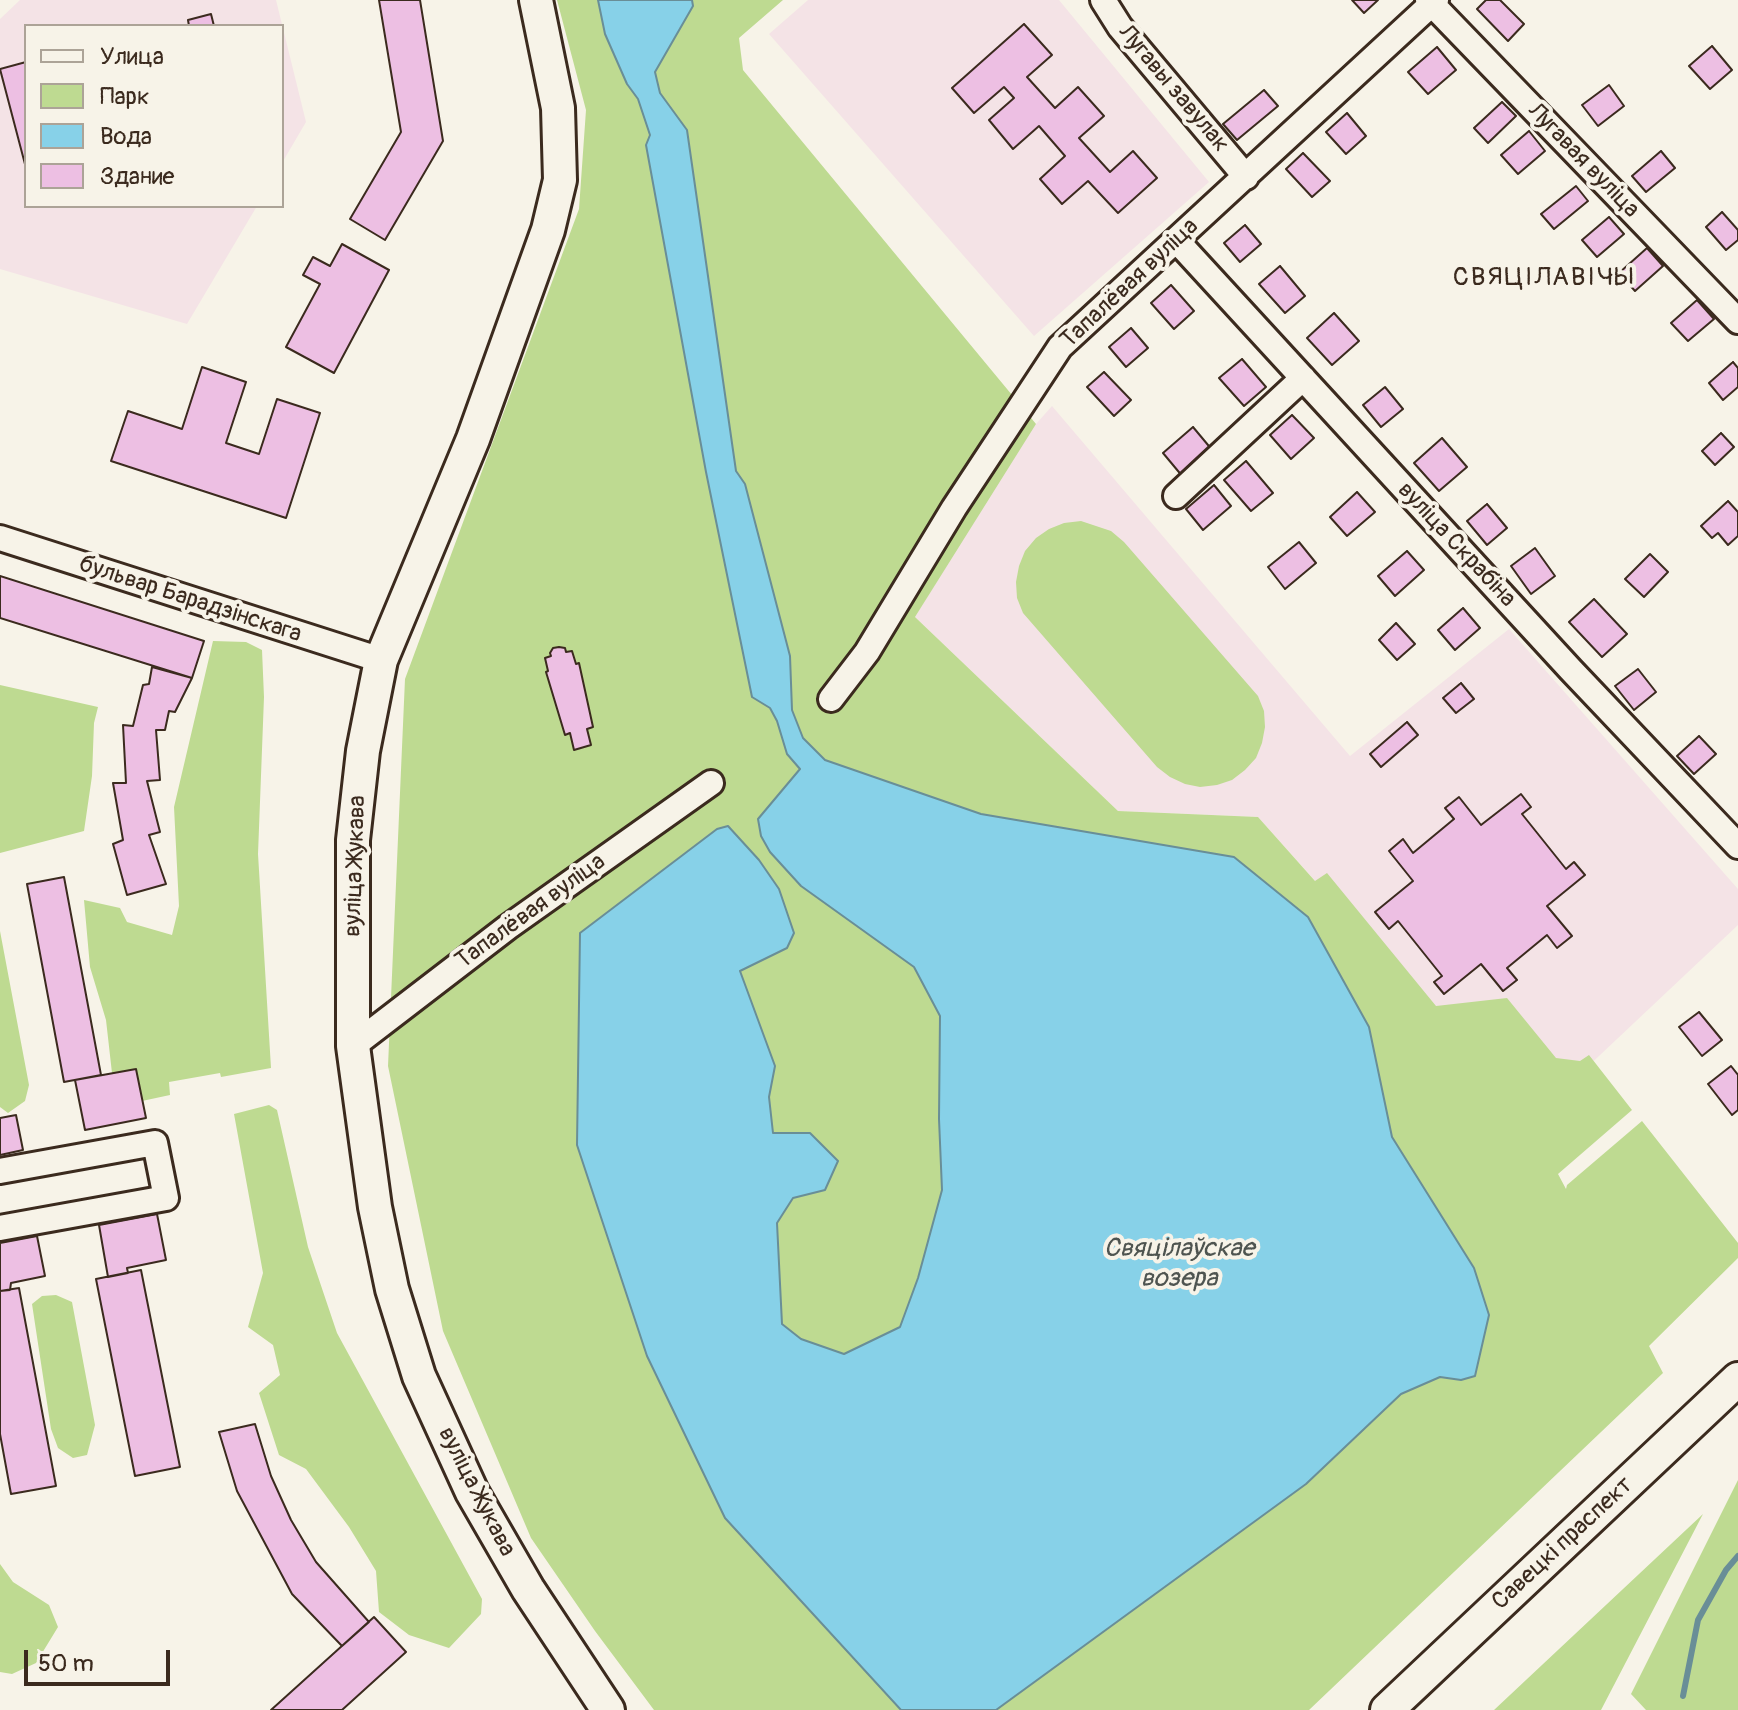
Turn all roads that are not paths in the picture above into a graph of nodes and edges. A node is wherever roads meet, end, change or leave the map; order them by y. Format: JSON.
{"nodes":[{"id":1,"x":536,"y":0,"type":"edge"},
{"id":2,"x":1103,"y":0,"type":"edge"},
{"id":3,"x":1432,"y":1,"type":"edge"},
{"id":4,"x":1246,"y":177,"type":"junction"},
{"id":5,"x":1177,"y":241,"type":"junction"},
{"id":6,"x":1738,"y":321,"type":"edge"},
{"id":7,"x":1303,"y":378,"type":"junction"},
{"id":8,"x":1176,"y":496,"type":"dead end"},
{"id":9,"x":0,"y":538,"type":"edge"},
{"id":10,"x":381,"y":660,"type":"junction"},
{"id":11,"x":831,"y":699,"type":"dead end"},
{"id":12,"x":711,"y":783,"type":"dead end"},
{"id":13,"x":1738,"y":846,"type":"edge"},
{"id":14,"x":353,"y":1046,"type":"junction"},
{"id":15,"x":0,"y":1171,"type":"edge"},
{"id":16,"x":0,"y":1228,"type":"edge"},
{"id":17,"x":1738,"y":1379,"type":"edge"},
{"id":18,"x":608,"y":1710,"type":"edge"},
{"id":19,"x":1387,"y":1710,"type":"edge"}],
"edges":[{"from":1,"to":10,"type":"street","name":"вуліца Жукава"},
{"from":2,"to":4,"type":"street","name":"Лугавы завулак"},
{"from":3,"to":4,"type":"street","name":"Тапалёвая вуліца"},
{"from":3,"to":6,"type":"street","name":"Лугавая вуліца"},
{"from":4,"to":5,"type":"street","name":"Тапалёвая вуліца"},
{"from":5,"to":7,"type":"street","name":"вуліца Скрабіна"},
{"from":5,"to":11,"type":"street","name":"Тапалёвая вуліца"},
{"from":7,"to":8,"type":"street"},
{"from":7,"to":13,"type":"street","name":"вуліца Скрабіна"},
{"from":9,"to":10,"type":"street","name":"бульвар Барадзінскага"},
{"from":10,"to":14,"type":"street","name":"вуліца Жукава"},
{"from":12,"to":14,"type":"street","name":"Тапалёвая вуліца"},
{"from":14,"to":18,"type":"street","name":"вуліца Жукава"},
{"from":15,"to":16,"type":"street"},
{"from":17,"to":19,"type":"street","name":"Савецкі праспект"}]}
